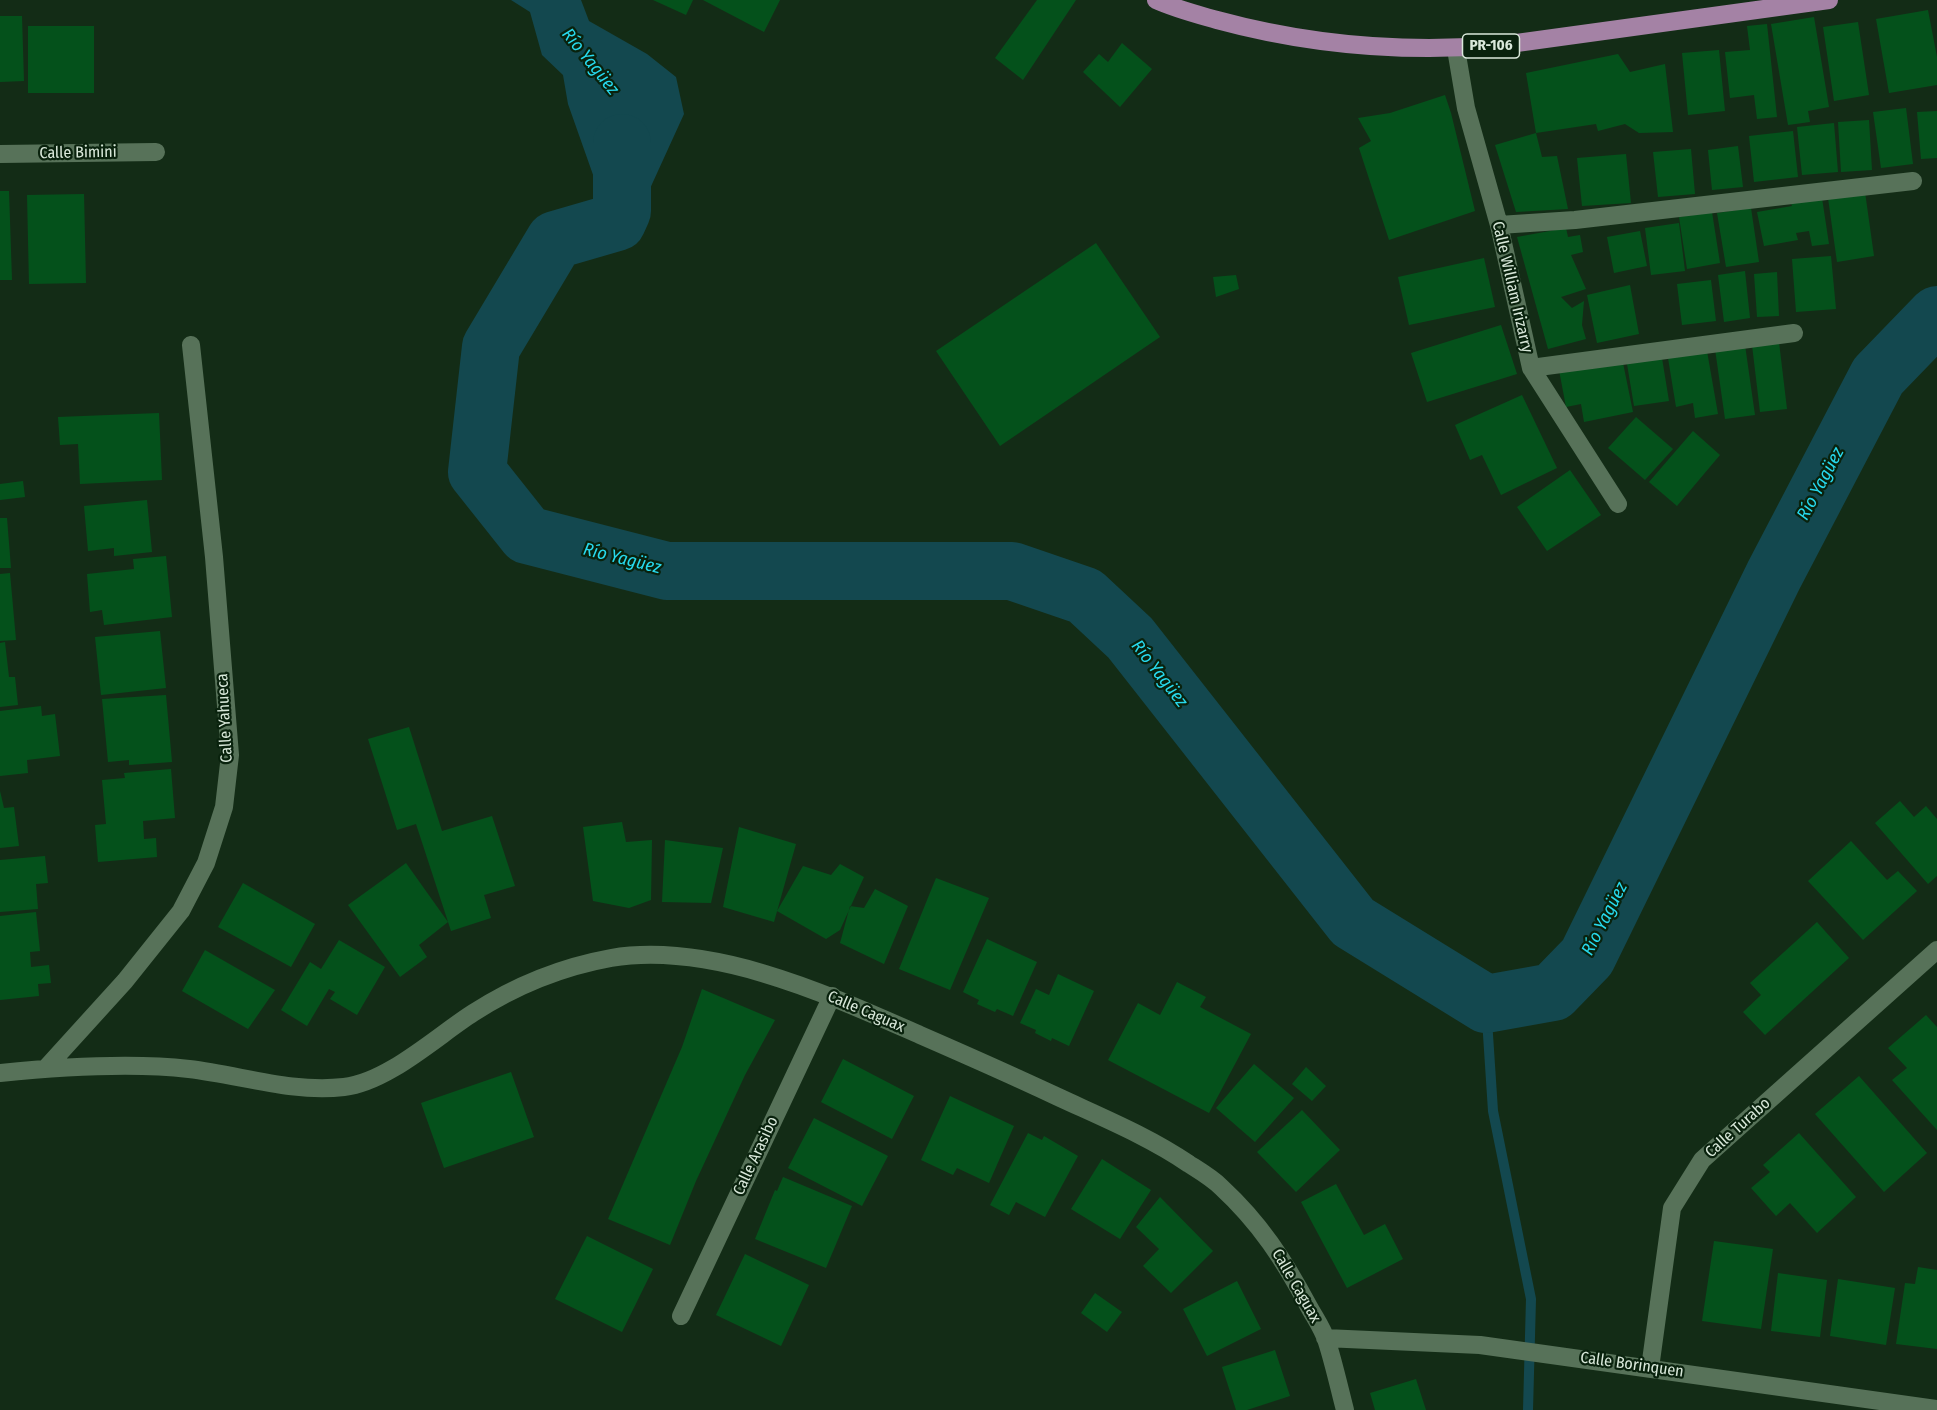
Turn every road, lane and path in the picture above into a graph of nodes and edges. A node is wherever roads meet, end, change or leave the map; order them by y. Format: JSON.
{"nodes":[{"id":1,"x":1156,"y":0,"type":"edge"},
{"id":2,"x":1829,"y":0,"type":"edge"},
{"id":3,"x":1456,"y":49,"type":"junction"},
{"id":4,"x":156,"y":152,"type":"dead end"},
{"id":5,"x":0,"y":154,"type":"edge"},
{"id":6,"x":1913,"y":181,"type":"dead end"},
{"id":7,"x":1499,"y":225,"type":"junction"},
{"id":8,"x":1794,"y":333,"type":"dead end"},
{"id":9,"x":191,"y":345,"type":"dead end"},
{"id":10,"x":1531,"y":368,"type":"junction"},
{"id":11,"x":1618,"y":504,"type":"dead end"},
{"id":12,"x":1937,"y":950,"type":"edge"},
{"id":13,"x":832,"y":996,"type":"junction"},
{"id":14,"x":46,"y":1068,"type":"junction"},
{"id":15,"x":0,"y":1073,"type":"edge"},
{"id":16,"x":681,"y":1316,"type":"dead end"},
{"id":17,"x":1325,"y":1338,"type":"junction"},
{"id":18,"x":1650,"y":1368,"type":"junction"},
{"id":19,"x":1937,"y":1409,"type":"edge"},
{"id":20,"x":1345,"y":1410,"type":"edge"}],
"edges":[{"from":1,"to":3,"type":"main road","number":"PR-106"},
{"from":2,"to":3,"type":"main road","number":"PR-106"},
{"from":3,"to":7,"type":"street","name":"Calle William Irizarry"},
{"from":4,"to":5,"type":"street","name":"Calle Bimini"},
{"from":6,"to":7,"type":"street"},
{"from":7,"to":10,"type":"street","name":"Calle William Irizarry"},
{"from":8,"to":10,"type":"street"},
{"from":9,"to":14,"type":"street","name":"Calle Yahueca"},
{"from":10,"to":11,"type":"street","name":"Calle William Irizarry"},
{"from":12,"to":18,"type":"street","name":"Calle Turabo"},
{"from":13,"to":14,"type":"street","name":"Calle Caguax"},
{"from":13,"to":16,"type":"street","name":"Calle Arasibo"},
{"from":13,"to":17,"type":"street","name":"Calle Caguax"},
{"from":14,"to":15,"type":"street","name":"Calle Caguax"},
{"from":17,"to":18,"type":"street","name":"Calle Borinquen"},
{"from":17,"to":20,"type":"street","name":"Calle Caguax"},
{"from":18,"to":19,"type":"street","name":"Calle Borinquen"}]}
